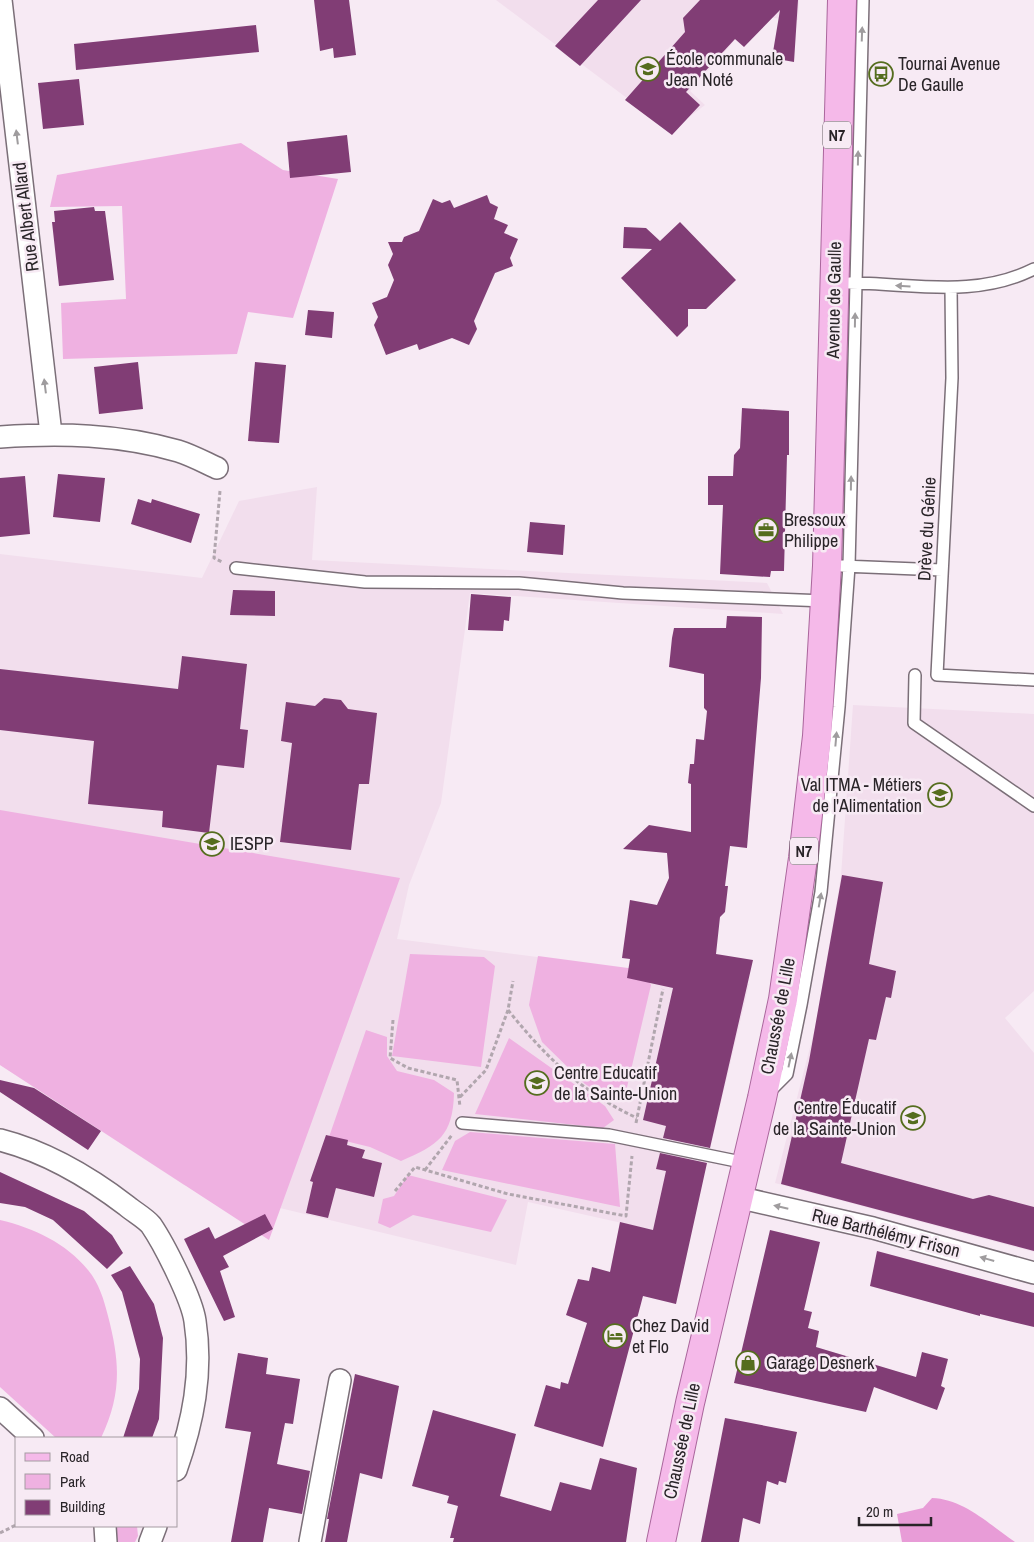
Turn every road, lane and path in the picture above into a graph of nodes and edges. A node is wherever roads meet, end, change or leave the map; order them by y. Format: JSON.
{"nodes":[{"id":1,"x":1,"y":0,"type":"edge"},
{"id":2,"x":842,"y":0,"type":"edge"},
{"id":3,"x":863,"y":0,"type":"edge"},
{"id":4,"x":1034,"y":269,"type":"edge"},
{"id":5,"x":845,"y":283,"type":"junction"},
{"id":6,"x":951,"y":288,"type":"junction"},
{"id":7,"x":51,"y":434,"type":"junction"},
{"id":8,"x":0,"y":437,"type":"edge"},
{"id":9,"x":217,"y":468,"type":"joint"},
{"id":10,"x":838,"y":566,"type":"junction"},
{"id":11,"x":236,"y":568,"type":"joint"},
{"id":12,"x":942,"y":570,"type":"junction"},
{"id":13,"x":825,"y":601,"type":"junction"},
{"id":14,"x":915,"y":675,"type":"dead end"},
{"id":15,"x":1034,"y":680,"type":"edge"},
{"id":16,"x":1034,"y":806,"type":"edge"},
{"id":17,"x":513,"y":981,"type":"dead end"},
{"id":18,"x":663,"y":989,"type":"dead end"},
{"id":19,"x":508,"y":1010,"type":"junction"},
{"id":20,"x":393,"y":1020,"type":"dead end"},
{"id":21,"x":459,"y":1098,"type":"junction"},
{"id":22,"x":762,"y":1098,"type":"junction"},
{"id":23,"x":637,"y":1118,"type":"junction"},
{"id":24,"x":462,"y":1123,"type":"junction"},
{"id":25,"x":633,"y":1139,"type":"junction"},
{"id":26,"x":0,"y":1140,"type":"edge"},
{"id":27,"x":746,"y":1163,"type":"junction"},
{"id":28,"x":425,"y":1170,"type":"junction"},
{"id":29,"x":395,"y":1192,"type":"dead end"},
{"id":30,"x":738,"y":1197,"type":"junction"},
{"id":31,"x":1034,"y":1272,"type":"edge"},
{"id":32,"x":340,"y":1380,"type":"dead end"},
{"id":33,"x":0,"y":1408,"type":"edge"},
{"id":34,"x":32,"y":1437,"type":"edge"},
{"id":35,"x":178,"y":1464,"type":"edge"},
{"id":36,"x":15,"y":1526,"type":"edge"},
{"id":37,"x":105,"y":1527,"type":"edge"},
{"id":38,"x":156,"y":1527,"type":"edge"},
{"id":39,"x":0,"y":1533,"type":"edge"},
{"id":40,"x":106,"y":1542,"type":"edge"},
{"id":41,"x":150,"y":1542,"type":"edge"},
{"id":42,"x":310,"y":1542,"type":"edge"},
{"id":43,"x":662,"y":1542,"type":"edge"}],
"edges":[{"from":7,"to":1,"type":"street","name":"Rue Albert Allard","one_way":true},
{"from":2,"to":5,"type":"main road","name":"Avenue de Gaulle","number":"N7"},
{"from":5,"to":3,"type":"lane","one_way":true},
{"from":4,"to":6,"type":"lane"},
{"from":6,"to":5,"type":"lane","one_way":true},
{"from":5,"to":10,"type":"main road","name":"Avenue de Gaulle","number":"N7"},
{"from":6,"to":12,"type":"lane","name":"Drève du Génie"},
{"from":7,"to":8,"type":"street"},
{"from":7,"to":9,"type":"street"},
{"from":9,"to":11,"type":"path"},
{"from":10,"to":12,"type":"lane"},
{"from":10,"to":13,"type":"main road","name":"Avenue de Gaulle","number":"N7"},
{"from":22,"to":10,"type":"lane","one_way":true},
{"from":11,"to":13,"type":"lane"},
{"from":12,"to":15,"type":"lane","name":"Drève du Génie"},
{"from":13,"to":22,"type":"main road","name":"Chaussée de Lille","number":"N7"},
{"from":14,"to":16,"type":"lane"},
{"from":17,"to":19,"type":"path"},
{"from":18,"to":23,"type":"path"},
{"from":19,"to":21,"type":"path"},
{"from":19,"to":23,"type":"path"},
{"from":20,"to":21,"type":"path"},
{"from":21,"to":24,"type":"path"},
{"from":22,"to":27,"type":"main road","name":"Chaussée de Lille","number":"N7"},
{"from":23,"to":25,"type":"path"},
{"from":24,"to":25,"type":"lane"},
{"from":24,"to":28,"type":"path"},
{"from":25,"to":27,"type":"lane"},
{"from":25,"to":28,"type":"path"},
{"from":26,"to":35,"type":"street"},
{"from":27,"to":30,"type":"main road","name":"Chaussée de Lille","number":"N7"},
{"from":28,"to":29,"type":"path"},
{"from":31,"to":30,"type":"street","name":"Rue Barthélémy Frison","one_way":true},
{"from":30,"to":43,"type":"main road","name":"Chaussée de Lille","number":"N7"},
{"from":32,"to":42,"type":"street"},
{"from":33,"to":34,"type":"street"},
{"from":36,"to":39,"type":"path"},
{"from":37,"to":40,"type":"street"},
{"from":38,"to":41,"type":"street"}]}
